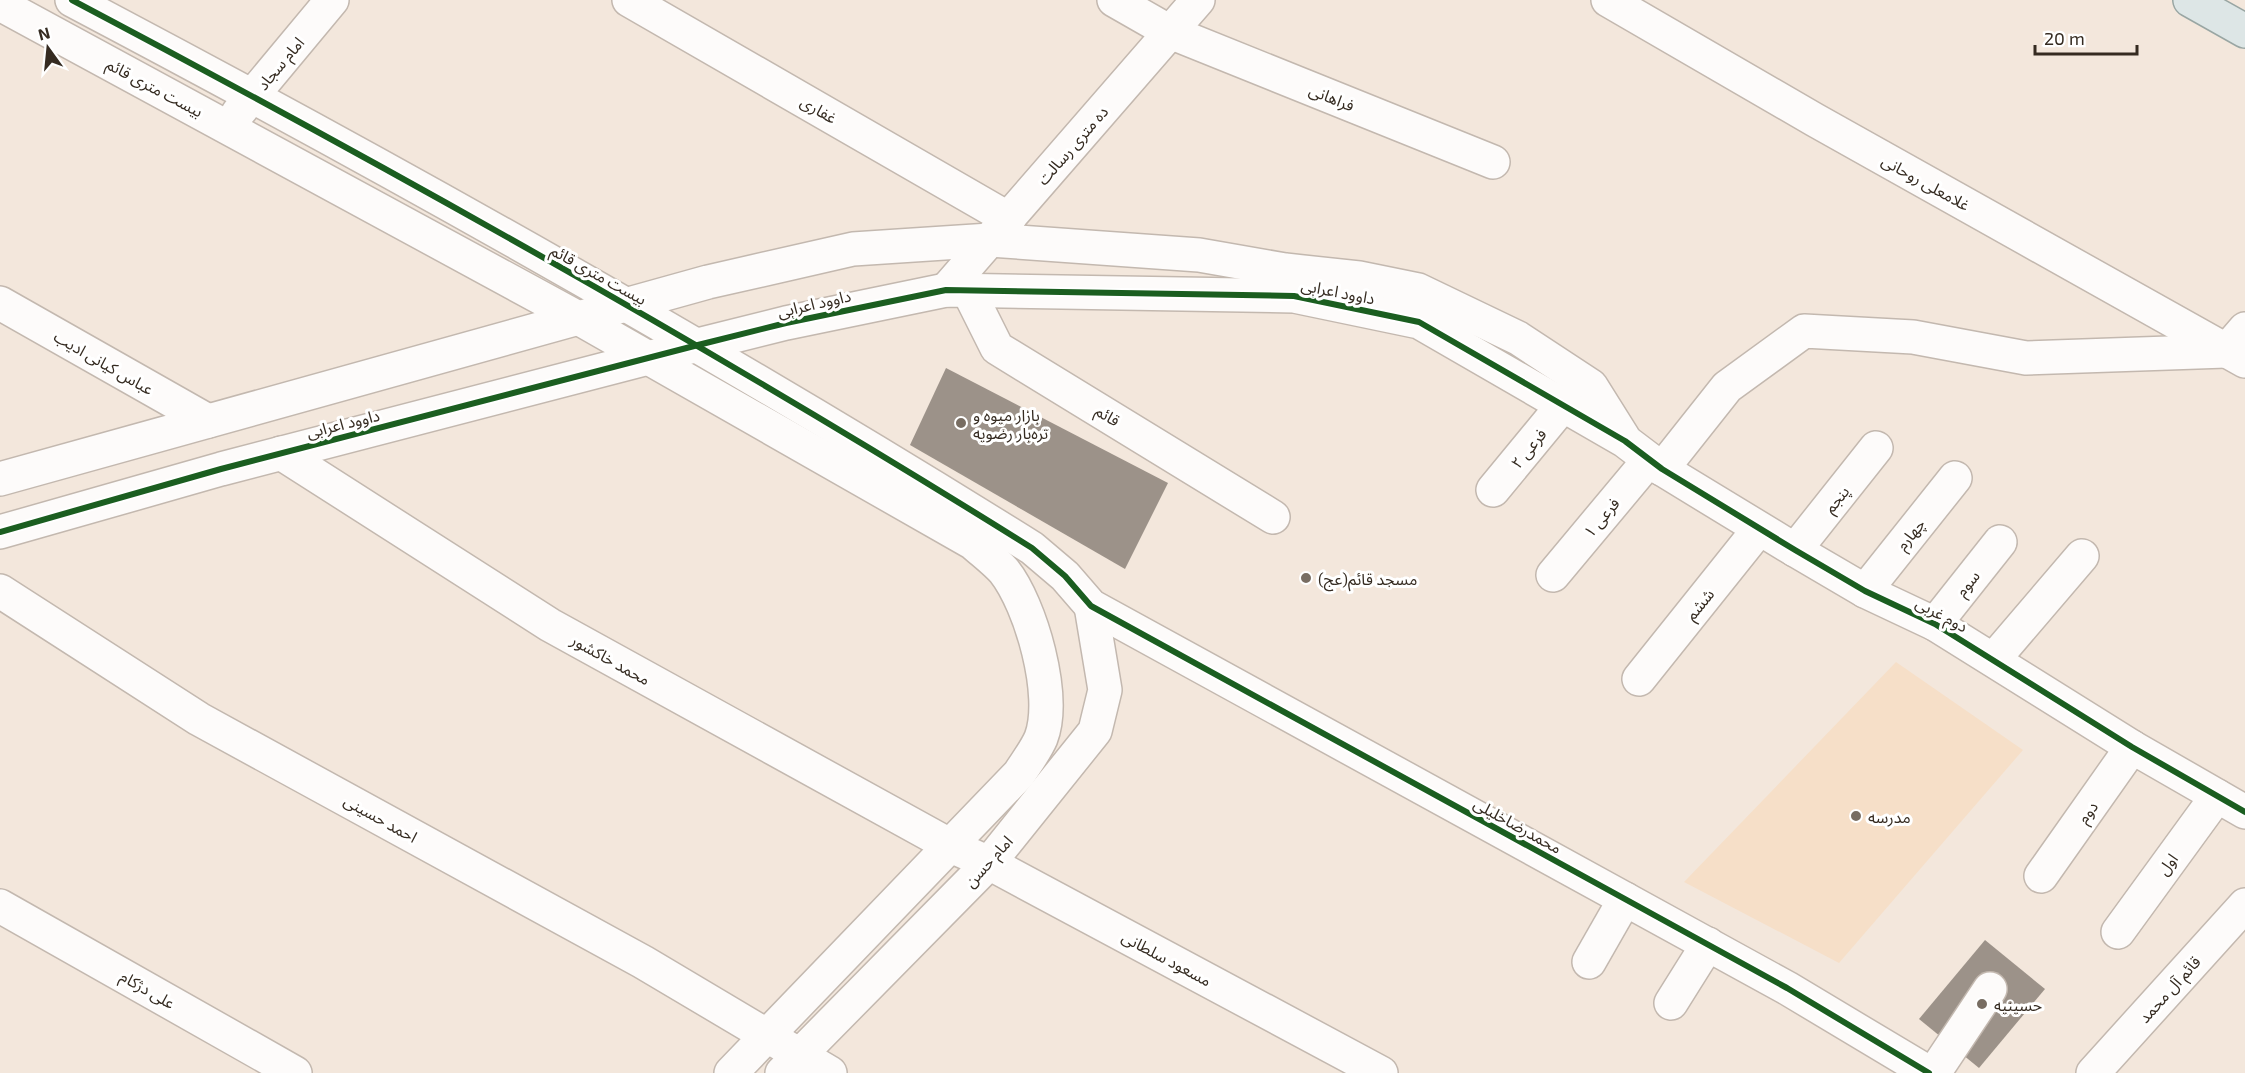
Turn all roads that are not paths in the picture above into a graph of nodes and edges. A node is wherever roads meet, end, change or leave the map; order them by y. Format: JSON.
{"nodes":[{"id":1,"x":72,"y":0,"type":"edge"},
{"id":2,"x":332,"y":0,"type":"edge"},
{"id":3,"x":629,"y":0,"type":"edge"},
{"id":4,"x":1114,"y":0,"type":"edge"},
{"id":5,"x":1198,"y":0,"type":"edge"},
{"id":6,"x":1608,"y":0,"type":"edge"},
{"id":7,"x":2190,"y":0,"type":"edge"},
{"id":8,"x":0,"y":4,"type":"edge"},
{"id":9,"x":2245,"y":31,"type":"edge"},
{"id":10,"x":1170,"y":32,"type":"junction"},
{"id":11,"x":252,"y":95,"type":"junction"},
{"id":12,"x":227,"y":126,"type":"junction"},
{"id":13,"x":1493,"y":162,"type":"dead end"},
{"id":14,"x":1000,"y":229,"type":"junction"},
{"id":15,"x":957,"y":290,"type":"junction"},
{"id":16,"x":0,"y":303,"type":"edge"},
{"id":17,"x":627,"y":305,"type":"junction"},
{"id":18,"x":580,"y":319,"type":"junction"},
{"id":19,"x":698,"y":345,"type":"junction"},
{"id":20,"x":2239,"y":347,"type":"edge"},
{"id":21,"x":649,"y":358,"type":"junction"},
{"id":22,"x":1563,"y":405,"type":"junction"},
{"id":23,"x":208,"y":420,"type":"junction"},
{"id":24,"x":1876,"y":448,"type":"dead end"},
{"id":25,"x":281,"y":453,"type":"junction"},
{"id":26,"x":1646,"y":457,"type":"junction"},
{"id":27,"x":1955,"y":478,"type":"dead end"},
{"id":28,"x":0,"y":479,"type":"edge"},
{"id":29,"x":1493,"y":490,"type":"dead end"},
{"id":30,"x":1273,"y":517,"type":"dead end"},
{"id":31,"x":1760,"y":529,"type":"junction"},
{"id":32,"x":0,"y":532,"type":"edge"},
{"id":33,"x":2000,"y":542,"type":"dead end"},
{"id":34,"x":1795,"y":550,"type":"junction"},
{"id":35,"x":2082,"y":556,"type":"dead end"},
{"id":36,"x":1553,"y":575,"type":"dead end"},
{"id":37,"x":0,"y":591,"type":"edge"},
{"id":38,"x":1865,"y":591,"type":"junction"},
{"id":39,"x":1091,"y":606,"type":"junction"},
{"id":40,"x":1935,"y":624,"type":"junction"},
{"id":41,"x":1994,"y":659,"type":"junction"},
{"id":42,"x":1639,"y":679,"type":"dead end"},
{"id":43,"x":2132,"y":747,"type":"junction"},
{"id":44,"x":2217,"y":796,"type":"junction"},
{"id":45,"x":2245,"y":812,"type":"edge"},
{"id":46,"x":951,"y":846,"type":"junction"},
{"id":47,"x":989,"y":862,"type":"junction"},
{"id":48,"x":2041,"y":876,"type":"dead end"},
{"id":49,"x":1625,"y":899,"type":"junction"},
{"id":50,"x":2245,"y":905,"type":"edge"},
{"id":51,"x":0,"y":906,"type":"edge"},
{"id":52,"x":2118,"y":932,"type":"dead end"},
{"id":53,"x":1708,"y":944,"type":"junction"},
{"id":54,"x":1589,"y":962,"type":"dead end"},
{"id":55,"x":1990,"y":989,"type":"dead end"},
{"id":56,"x":1671,"y":1004,"type":"dead end"},
{"id":57,"x":768,"y":1035,"type":"junction"},
{"id":58,"x":790,"y":1064,"type":"edge"},
{"id":59,"x":295,"y":1073,"type":"edge"},
{"id":60,"x":731,"y":1073,"type":"edge"},
{"id":61,"x":830,"y":1073,"type":"edge"},
{"id":62,"x":1381,"y":1073,"type":"edge"},
{"id":63,"x":1932,"y":1073,"type":"edge"},
{"id":64,"x":2093,"y":1073,"type":"edge"}],
"edges":[{"from":1,"to":11,"type":"street","name":"بیست متری قائم"},
{"from":2,"to":11,"type":"street","name":"امام سجاد"},
{"from":3,"to":14,"type":"street","name":"غفاری"},
{"from":4,"to":10,"type":"street","name":"فراهانی"},
{"from":5,"to":10,"type":"street","name":"ده متری رسالت"},
{"from":6,"to":20,"type":"street","name":"غلامعلی روحانی"},
{"from":7,"to":9,"type":"main road"},
{"from":8,"to":12,"type":"street","name":"بیست متری قائم"},
{"from":10,"to":13,"type":"street","name":"فراهانی"},
{"from":10,"to":14,"type":"street","name":"ده متری رسالت"},
{"from":11,"to":12,"type":"street","name":"امام سجاد"},
{"from":11,"to":17,"type":"street","name":"بیست متری قائم"},
{"from":12,"to":18,"type":"street","name":"بیست متری قائم"},
{"from":14,"to":15,"type":"street","name":"ده متری رسالت"},
{"from":14,"to":17,"type":"street","name":"داوود اعرابی"},
{"from":14,"to":26,"type":"street","name":"داوود اعرابی"},
{"from":15,"to":19,"type":"street","name":"داوود اعرابی"},
{"from":15,"to":22,"type":"street","name":"داوود اعرابی"},
{"from":15,"to":30,"type":"street","name":"قائم"},
{"from":16,"to":23,"type":"street","name":"عباس کیانی ادیب"},
{"from":17,"to":18,"type":"street","name":"داوود اعرابی"},
{"from":17,"to":19,"type":"street","name":"بیست متری قائم"},
{"from":18,"to":21,"type":"street","name":"بیست متری قائم"},
{"from":18,"to":23,"type":"street","name":"داوود اعرابی"},
{"from":19,"to":21,"type":"street","name":"داوود اعرابی"},
{"from":19,"to":39,"type":"street","name":"بیست متری قائم"},
{"from":20,"to":26,"type":"street","name":"فرعی ۱"},
{"from":21,"to":25,"type":"street","name":"داوود اعرابی"},
{"from":21,"to":46,"type":"street","name":"بیست متری قائم"},
{"from":22,"to":26,"type":"street","name":"داوود اعرابی"},
{"from":22,"to":29,"type":"street","name":"فرعی ۲"},
{"from":23,"to":28,"type":"street","name":"داوود اعرابی"},
{"from":24,"to":34,"type":"street","name":"پنجم"},
{"from":25,"to":32,"type":"street","name":"داوود اعرابی"},
{"from":25,"to":46,"type":"street","name":"محمد خاکشور"},
{"from":26,"to":31,"type":"street","name":"دوم غربی"},
{"from":26,"to":36,"type":"street","name":"فرعی ۱"},
{"from":27,"to":38,"type":"street","name":"چهارم"},
{"from":31,"to":34,"type":"street","name":"دوم غربی"},
{"from":31,"to":42,"type":"street","name":"ششم"},
{"from":33,"to":40,"type":"street","name":"سوم"},
{"from":34,"to":38,"type":"street","name":"دوم غربی"},
{"from":35,"to":41,"type":"street"},
{"from":37,"to":57,"type":"street","name":"احمد حسینی"},
{"from":38,"to":40,"type":"street","name":"دوم غربی"},
{"from":39,"to":47,"type":"street","name":"امام حسن"},
{"from":39,"to":49,"type":"street","name":"محمدرضاخلیلی"},
{"from":40,"to":41,"type":"street","name":"دوم غربی"},
{"from":41,"to":43,"type":"street","name":"دوم غربی"},
{"from":43,"to":44,"type":"street","name":"دوم غربی"},
{"from":43,"to":48,"type":"street","name":"دوم"},
{"from":44,"to":45,"type":"street","name":"دوم غربی"},
{"from":44,"to":52,"type":"street","name":"اول"},
{"from":46,"to":47,"type":"street","name":"مسعود سلطانی"},
{"from":46,"to":57,"type":"street"},
{"from":47,"to":58,"type":"street","name":"امام حسن"},
{"from":47,"to":62,"type":"street","name":"مسعود سلطانی"},
{"from":49,"to":53,"type":"street","name":"محمدرضاخلیلی"},
{"from":49,"to":54,"type":"street"},
{"from":50,"to":64,"type":"street","name":"قائم آل محمد"},
{"from":51,"to":59,"type":"street","name":"علی دژکام"},
{"from":53,"to":56,"type":"street"},
{"from":53,"to":63,"type":"street","name":"محمدرضاخلیلی"},
{"from":55,"to":63,"type":"street"},
{"from":57,"to":58,"type":"street","name":"احمد حسینی"},
{"from":57,"to":60,"type":"street"},
{"from":58,"to":61,"type":"street","name":"احمد حسینی"}]}
